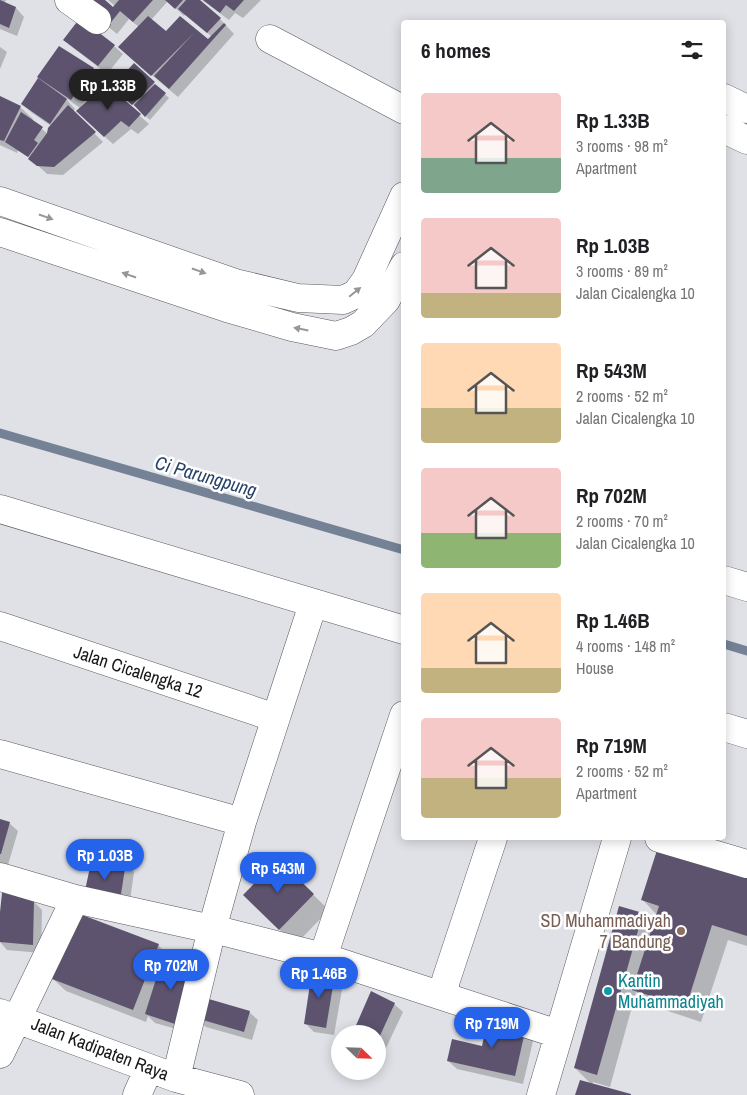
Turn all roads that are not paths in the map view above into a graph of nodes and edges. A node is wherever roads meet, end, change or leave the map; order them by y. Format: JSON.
{"nodes":[{"id":1,"x":69,"y":0,"type":"edge"},
{"id":2,"x":97,"y":20,"type":"dead end"},
{"id":3,"x":270,"y":40,"type":"dead end"},
{"id":4,"x":726,"y":99,"type":"edge"},
{"id":5,"x":401,"y":108,"type":"edge"},
{"id":6,"x":747,"y":109,"type":"edge"},
{"id":7,"x":726,"y":130,"type":"edge"},
{"id":8,"x":747,"y":140,"type":"edge"},
{"id":9,"x":0,"y":201,"type":"edge"},
{"id":10,"x":401,"y":203,"type":"edge"},
{"id":11,"x":0,"y":232,"type":"edge"},
{"id":12,"x":401,"y":272,"type":"edge"},
{"id":13,"x":231,"y":296,"type":"junction"},
{"id":14,"x":0,"y":509,"type":"edge"},
{"id":15,"x":726,"y":581,"type":"edge"},
{"id":16,"x":747,"y":587,"type":"edge"},
{"id":17,"x":313,"y":604,"type":"junction"},
{"id":18,"x":0,"y":626,"type":"edge"},
{"id":19,"x":401,"y":629,"type":"edge"},
{"id":20,"x":276,"y":718,"type":"junction"},
{"id":21,"x":401,"y":724,"type":"edge"},
{"id":22,"x":726,"y":728,"type":"edge"},
{"id":23,"x":747,"y":734,"type":"edge"},
{"id":24,"x":0,"y":754,"type":"edge"},
{"id":25,"x":242,"y":822,"type":"junction"},
{"id":26,"x":491,"y":840,"type":"edge"},
{"id":27,"x":616,"y":840,"type":"edge"},
{"id":28,"x":666,"y":840,"type":"edge"},
{"id":29,"x":747,"y":864,"type":"edge"},
{"id":30,"x":0,"y":877,"type":"edge"},
{"id":31,"x":75,"y":899,"type":"junction"},
{"id":32,"x":212,"y":929,"type":"junction"},
{"id":33,"x":323,"y":957,"type":"junction"},
{"id":34,"x":444,"y":996,"type":"junction"},
{"id":35,"x":9,"y":1016,"type":"edge"},
{"id":36,"x":558,"y":1034,"type":"junction"},
{"id":37,"x":0,"y":1054,"type":"edge"},
{"id":38,"x":149,"y":1068,"type":"junction"},
{"id":39,"x":176,"y":1078,"type":"junction"},
{"id":40,"x":137,"y":1095,"type":"edge"},
{"id":41,"x":240,"y":1095,"type":"edge"},
{"id":42,"x":541,"y":1095,"type":"edge"}],
"edges":[{"from":1,"to":2,"type":"street"},
{"from":3,"to":5,"type":"street"},
{"from":4,"to":6,"type":"street"},
{"from":7,"to":8,"type":"street"},
{"from":9,"to":13,"type":"street","one_way":true},
{"from":13,"to":10,"type":"street","one_way":true},
{"from":13,"to":11,"type":"street","one_way":true},
{"from":12,"to":13,"type":"street","one_way":true},
{"from":14,"to":17,"type":"street"},
{"from":15,"to":16,"type":"street"},
{"from":17,"to":19,"type":"street"},
{"from":17,"to":20,"type":"street"},
{"from":18,"to":20,"type":"street","name":"Jalan Cicalengka 12"},
{"from":20,"to":25,"type":"street"},
{"from":21,"to":33,"type":"street"},
{"from":22,"to":23,"type":"street"},
{"from":24,"to":25,"type":"street"},
{"from":25,"to":32,"type":"street"},
{"from":26,"to":34,"type":"street"},
{"from":27,"to":36,"type":"street"},
{"from":28,"to":29,"type":"street"},
{"from":30,"to":31,"type":"street"},
{"from":31,"to":32,"type":"street"},
{"from":31,"to":35,"type":"street"},
{"from":32,"to":33,"type":"street"},
{"from":32,"to":39,"type":"street"},
{"from":33,"to":34,"type":"street"},
{"from":34,"to":36,"type":"street"},
{"from":35,"to":37,"type":"street"},
{"from":35,"to":38,"type":"street","name":"Jalan Kadipaten Raya"},
{"from":36,"to":42,"type":"street"},
{"from":38,"to":39,"type":"street","name":"Jalan Kadipaten Raya"},
{"from":38,"to":40,"type":"street"},
{"from":39,"to":41,"type":"street","name":"Jalan Kadipaten Raya"}]}
